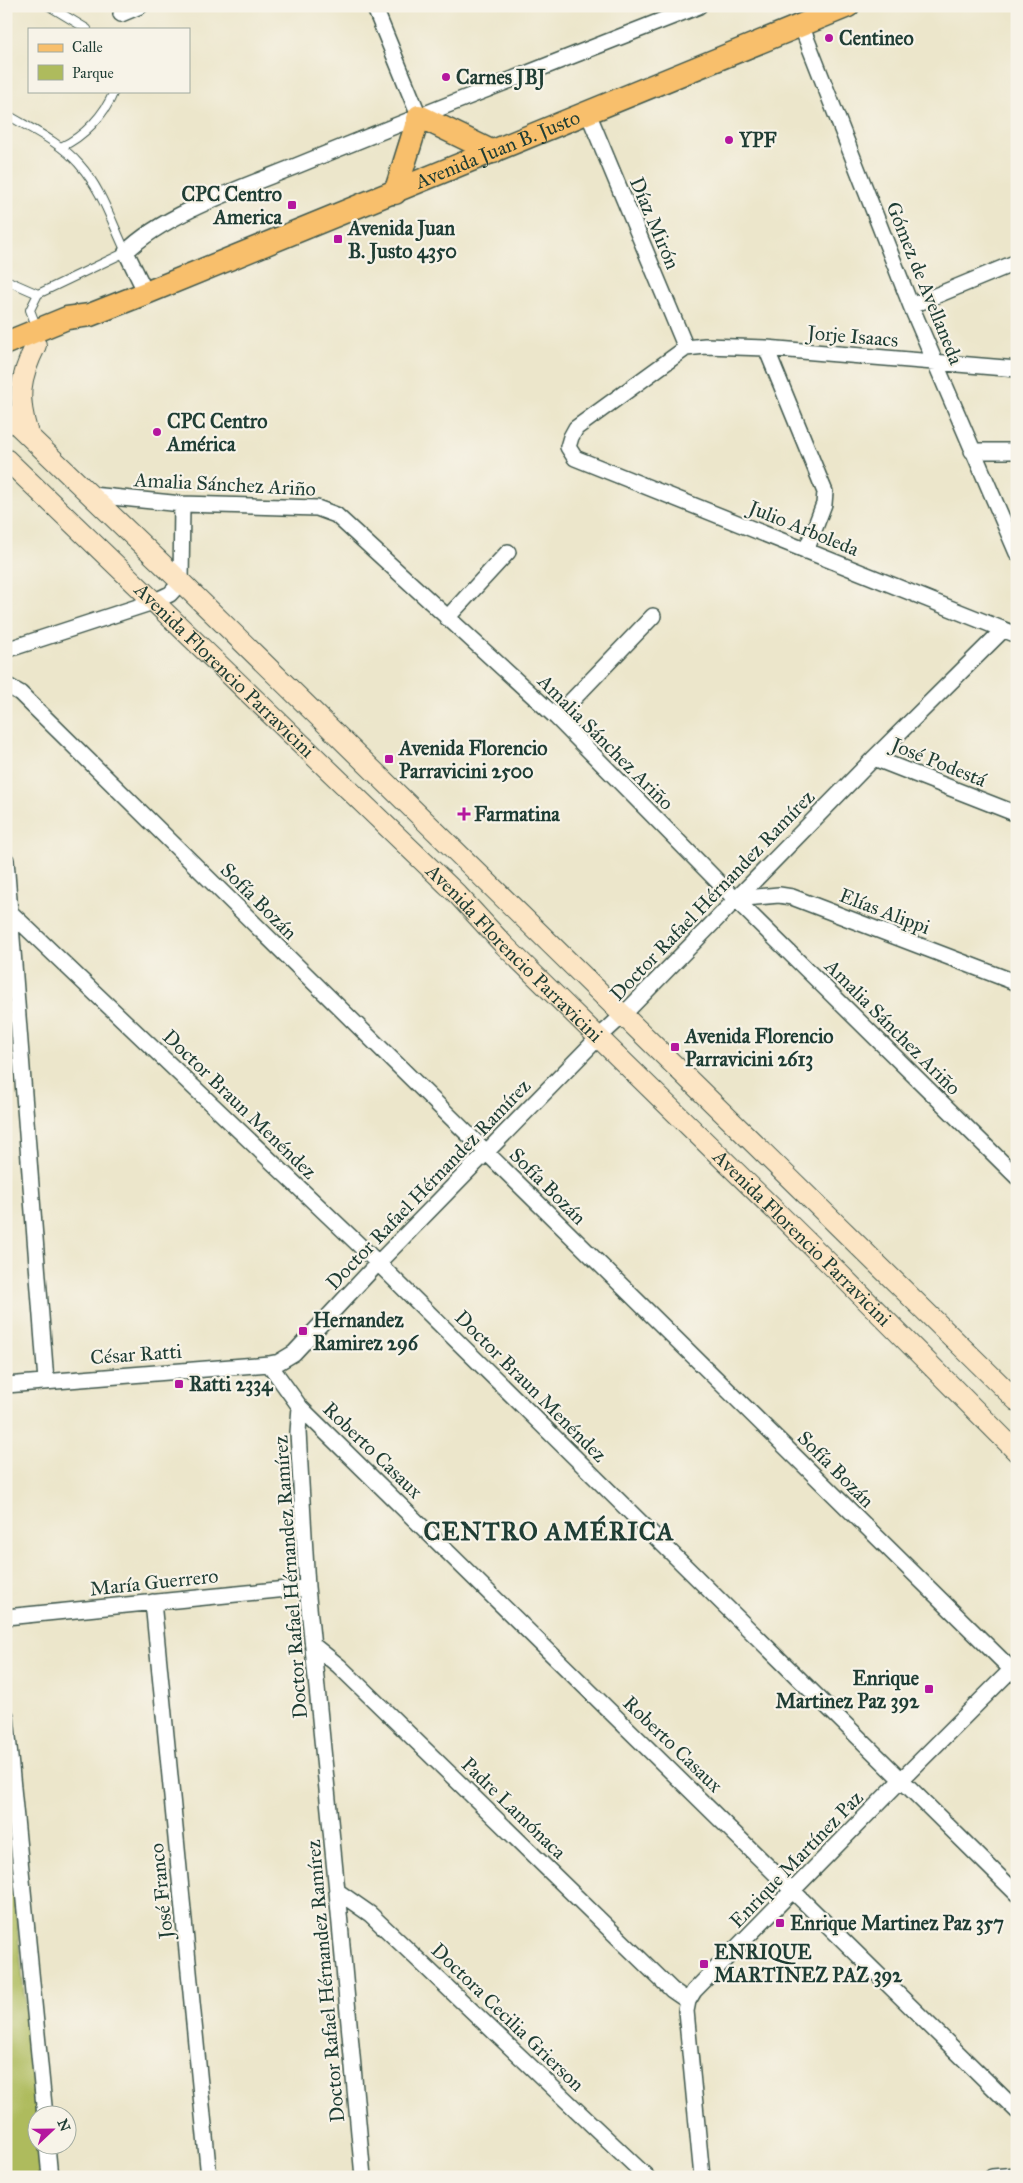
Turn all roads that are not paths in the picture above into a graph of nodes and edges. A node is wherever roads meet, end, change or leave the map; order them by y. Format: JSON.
{"nodes":[{"id":1,"x":49,"y":6,"type":"edge"},
{"id":2,"x":140,"y":6,"type":"edge"},
{"id":3,"x":374,"y":6,"type":"edge"},
{"id":4,"x":699,"y":6,"type":"edge"},
{"id":5,"x":848,"y":6,"type":"edge"},
{"id":6,"x":121,"y":14,"type":"dead end"},
{"id":7,"x":801,"y":25,"type":"junction"},
{"id":8,"x":84,"y":28,"type":"edge"},
{"id":9,"x":114,"y":92,"type":"edge"},
{"id":10,"x":588,"y":113,"type":"junction"},
{"id":11,"x":6,"y":114,"type":"edge"},
{"id":12,"x":418,"y":116,"type":"junction"},
{"id":13,"x":60,"y":147,"type":"junction"},
{"id":14,"x":493,"y":152,"type":"junction"},
{"id":15,"x":395,"y":193,"type":"junction"},
{"id":16,"x":126,"y":252,"type":"junction"},
{"id":17,"x":1017,"y":262,"type":"edge"},
{"id":18,"x":6,"y":280,"type":"edge"},
{"id":19,"x":146,"y":293,"type":"junction"},
{"id":20,"x":38,"y":294,"type":"junction"},
{"id":21,"x":911,"y":306,"type":"junction"},
{"id":22,"x":37,"y":338,"type":"junction"},
{"id":23,"x":6,"y":343,"type":"edge"},
{"id":24,"x":686,"y":348,"type":"junction"},
{"id":25,"x":766,"y":348,"type":"junction"},
{"id":26,"x":6,"y":358,"type":"edge"},
{"id":27,"x":935,"y":364,"type":"junction"},
{"id":28,"x":1017,"y":369,"type":"edge"},
{"id":29,"x":6,"y":414,"type":"edge"},
{"id":30,"x":29,"y":436,"type":"junction"},
{"id":31,"x":972,"y":451,"type":"junction"},
{"id":32,"x":1017,"y":451,"type":"edge"},
{"id":33,"x":6,"y":459,"type":"edge"},
{"id":34,"x":92,"y":495,"type":"junction"},
{"id":35,"x":182,"y":504,"type":"junction"},
{"id":36,"x":806,"y":551,"type":"junction"},
{"id":37,"x":508,"y":552,"type":"dead end"},
{"id":38,"x":1017,"y":553,"type":"edge"},
{"id":39,"x":181,"y":582,"type":"junction"},
{"id":40,"x":153,"y":602,"type":"junction"},
{"id":41,"x":653,"y":616,"type":"dead end"},
{"id":42,"x":447,"y":618,"type":"junction"},
{"id":43,"x":1010,"y":633,"type":"edge"},
{"id":44,"x":6,"y":650,"type":"edge"},
{"id":45,"x":6,"y":684,"type":"edge"},
{"id":46,"x":556,"y":717,"type":"junction"},
{"id":47,"x":874,"y":758,"type":"junction"},
{"id":48,"x":1017,"y":814,"type":"edge"},
{"id":49,"x":6,"y":860,"type":"edge"},
{"id":50,"x":735,"y":899,"type":"junction"},
{"id":51,"x":11,"y":913,"type":"junction"},
{"id":52,"x":1017,"y":983,"type":"edge"},
{"id":53,"x":622,"y":1016,"type":"junction"},
{"id":54,"x":598,"y":1038,"type":"junction"},
{"id":55,"x":486,"y":1154,"type":"junction"},
{"id":56,"x":1017,"y":1177,"type":"edge"},
{"id":57,"x":378,"y":1263,"type":"junction"},
{"id":58,"x":269,"y":1364,"type":"junction"},
{"id":59,"x":46,"y":1381,"type":"junction"},
{"id":60,"x":6,"y":1385,"type":"edge"},
{"id":61,"x":1017,"y":1401,"type":"edge"},
{"id":62,"x":300,"y":1407,"type":"junction"},
{"id":63,"x":1017,"y":1452,"type":"edge"},
{"id":64,"x":306,"y":1587,"type":"junction"},
{"id":65,"x":153,"y":1602,"type":"junction"},
{"id":66,"x":6,"y":1617,"type":"edge"},
{"id":67,"x":313,"y":1644,"type":"junction"},
{"id":68,"x":1015,"y":1669,"type":"edge"},
{"id":69,"x":6,"y":1716,"type":"edge"},
{"id":70,"x":900,"y":1780,"type":"junction"},
{"id":71,"x":337,"y":1891,"type":"junction"},
{"id":72,"x":793,"y":1891,"type":"junction"},
{"id":73,"x":1017,"y":1894,"type":"edge"},
{"id":74,"x":688,"y":2000,"type":"junction"},
{"id":75,"x":43,"y":2106,"type":"edge"},
{"id":76,"x":1017,"y":2111,"type":"edge"},
{"id":77,"x":48,"y":2156,"type":"edge"},
{"id":78,"x":1017,"y":2174,"type":"edge"},
{"id":79,"x":50,"y":2177,"type":"edge"},
{"id":80,"x":209,"y":2177,"type":"edge"},
{"id":81,"x":363,"y":2177,"type":"edge"},
{"id":82,"x":646,"y":2177,"type":"edge"},
{"id":83,"x":702,"y":2177,"type":"edge"},
{"id":84,"x":992,"y":2177,"type":"edge"}],
"edges":[{"from":1,"to":8,"type":"lane"},
{"from":2,"to":6,"type":"street"},
{"from":3,"to":12,"type":"street"},
{"from":4,"to":12,"type":"street"},
{"from":5,"to":7,"type":"main road","name":"Avenida Juan B. Justo"},
{"from":7,"to":10,"type":"main road","name":"Avenida Juan B. Justo"},
{"from":7,"to":21,"type":"street","name":"Gómez de Avellaneda"},
{"from":9,"to":13,"type":"lane"},
{"from":10,"to":14,"type":"main road","name":"Avenida Juan B. Justo"},
{"from":10,"to":24,"type":"street","name":"Díaz Mirón"},
{"from":11,"to":13,"type":"lane"},
{"from":12,"to":14,"type":"main road"},
{"from":12,"to":15,"type":"main road"},
{"from":12,"to":16,"type":"street"},
{"from":13,"to":16,"type":"lane"},
{"from":14,"to":15,"type":"main road","name":"Avenida Juan B. Justo"},
{"from":15,"to":19,"type":"main road","name":"Avenida Juan B. Justo"},
{"from":16,"to":19,"type":"street"},
{"from":16,"to":20,"type":"lane"},
{"from":17,"to":21,"type":"street"},
{"from":18,"to":20,"type":"lane"},
{"from":19,"to":22,"type":"main road","name":"Avenida Juan B. Justo"},
{"from":20,"to":22,"type":"lane"},
{"from":21,"to":27,"type":"street","name":"Gómez de Avellaneda"},
{"from":22,"to":23,"type":"main road","name":"Avenida Juan B. Justo"},
{"from":22,"to":26,"type":"main road","name":"Avenida Juan B. Justo"},
{"from":22,"to":30,"type":"main road"},
{"from":24,"to":25,"type":"street","name":"Jorje Isaacs"},
{"from":24,"to":36,"type":"street","name":"Julio Arboleda"},
{"from":25,"to":27,"type":"street","name":"Jorje Isaacs"},
{"from":25,"to":36,"type":"street"},
{"from":27,"to":28,"type":"street","name":"Jorje Isaacs"},
{"from":27,"to":31,"type":"street","name":"Gómez de Avellaneda"},
{"from":29,"to":30,"type":"main road","name":"Avenida Florencio Parravicini"},
{"from":30,"to":34,"type":"main road","name":"Avenida Florencio Parravicini"},
{"from":31,"to":32,"type":"street"},
{"from":31,"to":38,"type":"street","name":"Gómez de Avellaneda"},
{"from":33,"to":40,"type":"main road","name":"Avenida Florencio Parravicini"},
{"from":34,"to":35,"type":"street","name":"Amalia Sánchez Ariño"},
{"from":34,"to":39,"type":"main road","name":"Avenida Florencio Parravicini"},
{"from":35,"to":39,"type":"street"},
{"from":35,"to":42,"type":"street","name":"Amalia Sánchez Ariño"},
{"from":36,"to":43,"type":"street","name":"Julio Arboleda"},
{"from":37,"to":42,"type":"street"},
{"from":39,"to":40,"type":"street"},
{"from":39,"to":53,"type":"main road","name":"Avenida Florencio Parravicini"},
{"from":40,"to":44,"type":"street"},
{"from":40,"to":54,"type":"main road","name":"Avenida Florencio Parravicini"},
{"from":41,"to":46,"type":"street"},
{"from":42,"to":46,"type":"street","name":"Amalia Sánchez Ariño"},
{"from":43,"to":47,"type":"street","name":"Doctor Rafael Hérnandez Ramírez"},
{"from":45,"to":55,"type":"street","name":"Sofía Bozán"},
{"from":46,"to":50,"type":"street","name":"Amalia Sánchez Ariño"},
{"from":47,"to":48,"type":"street","name":"José Podestá"},
{"from":47,"to":50,"type":"street","name":"Doctor Rafael Hérnandez Ramírez"},
{"from":49,"to":51,"type":"street"},
{"from":50,"to":52,"type":"street","name":"Elías Alippi"},
{"from":50,"to":53,"type":"street","name":"Doctor Rafael Hérnandez Ramírez"},
{"from":50,"to":56,"type":"street","name":"Amalia Sánchez Ariño"},
{"from":51,"to":57,"type":"street","name":"Doctor Braun Menéndez"},
{"from":51,"to":59,"type":"street"},
{"from":53,"to":54,"type":"street","name":"Doctor Rafael Hérnandez Ramírez"},
{"from":53,"to":61,"type":"main road","name":"Avenida Florencio Parravicini"},
{"from":54,"to":55,"type":"street","name":"Doctor Rafael Hérnandez Ramírez"},
{"from":54,"to":63,"type":"main road","name":"Avenida Florencio Parravicini"},
{"from":55,"to":57,"type":"street","name":"Doctor Rafael Hérnandez Ramírez"},
{"from":55,"to":68,"type":"street","name":"Sofía Bozán"},
{"from":57,"to":58,"type":"street","name":"Doctor Rafael Hérnandez Ramírez"},
{"from":57,"to":70,"type":"street","name":"Doctor Braun Menéndez"},
{"from":58,"to":59,"type":"street","name":"César Ratti"},
{"from":58,"to":62,"type":"street","name":"Doctor Rafael Hérnandez Ramírez"},
{"from":59,"to":60,"type":"street","name":"César Ratti"},
{"from":62,"to":64,"type":"street","name":"Doctor Rafael Hérnandez Ramírez"},
{"from":62,"to":72,"type":"street","name":"Roberto Casaux"},
{"from":64,"to":65,"type":"street","name":"María Guerrero"},
{"from":64,"to":67,"type":"street","name":"Doctor Rafael Hérnandez Ramírez"},
{"from":65,"to":66,"type":"street","name":"María Guerrero"},
{"from":65,"to":80,"type":"street","name":"José Franco"},
{"from":67,"to":71,"type":"street","name":"Doctor Rafael Hérnandez Ramírez"},
{"from":67,"to":74,"type":"street","name":"Padre Lamónaca"},
{"from":68,"to":70,"type":"street","name":"Enrique Martínez Paz"},
{"from":69,"to":75,"type":"street"},
{"from":70,"to":72,"type":"street","name":"Enrique Martínez Paz"},
{"from":70,"to":73,"type":"street","name":"Doctor Braun Menéndez"},
{"from":71,"to":81,"type":"street","name":"Doctor Rafael Hérnandez Ramírez"},
{"from":71,"to":82,"type":"street","name":"Doctora Cecilia Grierson"},
{"from":72,"to":74,"type":"street","name":"Enrique Martínez Paz"},
{"from":72,"to":76,"type":"street","name":"Roberto Casaux"},
{"from":74,"to":83,"type":"street"},
{"from":77,"to":79,"type":"street"},
{"from":78,"to":84,"type":"street"}]}
